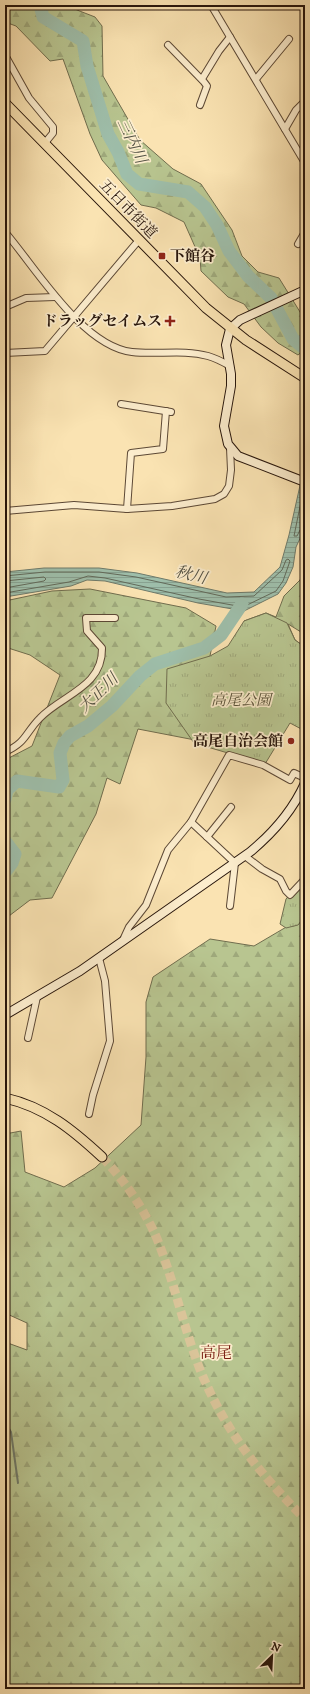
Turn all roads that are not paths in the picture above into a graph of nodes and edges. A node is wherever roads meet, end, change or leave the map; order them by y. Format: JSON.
{"nodes":[{"id":1,"x":211,"y":5,"type":"edge"},
{"id":2,"x":230,"y":37,"type":"junction"},
{"id":3,"x":289,"y":39,"type":"dead end"},
{"id":4,"x":168,"y":45,"type":"dead end"},
{"id":5,"x":5,"y":55,"type":"edge"},
{"id":6,"x":202,"y":79,"type":"junction"},
{"id":7,"x":256,"y":79,"type":"junction"},
{"id":8,"x":305,"y":101,"type":"edge"},
{"id":9,"x":5,"y":103,"type":"edge"},
{"id":10,"x":200,"y":105,"type":"dead end"},
{"id":11,"x":285,"y":129,"type":"junction"},
{"id":12,"x":44,"y":144,"type":"junction"},
{"id":13,"x":305,"y":163,"type":"edge"},
{"id":14,"x":5,"y":232,"type":"edge"},
{"id":15,"x":305,"y":232,"type":"edge"},
{"id":16,"x":139,"y":240,"type":"junction"},
{"id":17,"x":298,"y":244,"type":"dead end"},
{"id":18,"x":305,"y":290,"type":"edge"},
{"id":19,"x":55,"y":297,"type":"junction"},
{"id":20,"x":5,"y":307,"type":"edge"},
{"id":21,"x":74,"y":316,"type":"junction"},
{"id":22,"x":230,"y":329,"type":"junction"},
{"id":23,"x":5,"y":352,"type":"edge"},
{"id":24,"x":230,"y":366,"type":"junction"},
{"id":25,"x":305,"y":378,"type":"edge"},
{"id":26,"x":121,"y":404,"type":"dead end"},
{"id":27,"x":230,"y":448,"type":"junction"},
{"id":28,"x":305,"y":482,"type":"edge"},
{"id":29,"x":127,"y":509,"type":"junction"},
{"id":30,"x":5,"y":511,"type":"edge"},
{"id":31,"x":115,"y":618,"type":"dead end"},
{"id":32,"x":5,"y":752,"type":"edge"},
{"id":33,"x":305,"y":778,"type":"edge"},
{"id":34,"x":305,"y":783,"type":"edge"},
{"id":35,"x":231,"y":807,"type":"dead end"},
{"id":36,"x":191,"y":822,"type":"junction"},
{"id":37,"x":207,"y":837,"type":"junction"},
{"id":38,"x":245,"y":856,"type":"junction"},
{"id":39,"x":235,"y":863,"type":"junction"},
{"id":40,"x":305,"y":879,"type":"edge"},
{"id":41,"x":230,"y":906,"type":"dead end"},
{"id":42,"x":122,"y":942,"type":"junction"},
{"id":43,"x":99,"y":958,"type":"junction"},
{"id":44,"x":36,"y":997,"type":"junction"},
{"id":45,"x":5,"y":1015,"type":"edge"},
{"id":46,"x":28,"y":1038,"type":"dead end"},
{"id":47,"x":5,"y":1098,"type":"edge"},
{"id":48,"x":89,"y":1114,"type":"dead end"},
{"id":49,"x":102,"y":1157,"type":"tunnel mouth"}],
"edges":[{"from":1,"to":2,"type":"street"},
{"from":2,"to":6,"type":"street"},
{"from":2,"to":7,"type":"street"},
{"from":3,"to":7,"type":"street"},
{"from":4,"to":6,"type":"street"},
{"from":5,"to":12,"type":"street"},
{"from":6,"to":10,"type":"street"},
{"from":7,"to":11,"type":"street"},
{"from":8,"to":11,"type":"street"},
{"from":9,"to":12,"type":"main road","name":"五日市街道"},
{"from":11,"to":13,"type":"street"},
{"from":12,"to":16,"type":"main road","name":"五日市街道"},
{"from":14,"to":19,"type":"street"},
{"from":15,"to":17,"type":"street"},
{"from":16,"to":21,"type":"street"},
{"from":16,"to":22,"type":"main road","name":"五日市街道"},
{"from":18,"to":22,"type":"street"},
{"from":19,"to":20,"type":"street"},
{"from":19,"to":21,"type":"street"},
{"from":21,"to":23,"type":"street"},
{"from":21,"to":24,"type":"street"},
{"from":22,"to":24,"type":"street"},
{"from":22,"to":25,"type":"main road","name":"五日市街道"},
{"from":24,"to":27,"type":"street"},
{"from":26,"to":29,"type":"street"},
{"from":27,"to":28,"type":"street"},
{"from":27,"to":29,"type":"street"},
{"from":29,"to":30,"type":"street"},
{"from":31,"to":32,"type":"street"},
{"from":33,"to":36,"type":"street"},
{"from":34,"to":38,"type":"street"},
{"from":35,"to":37,"type":"street"},
{"from":36,"to":37,"type":"street"},
{"from":36,"to":42,"type":"street"},
{"from":37,"to":39,"type":"street"},
{"from":38,"to":39,"type":"street"},
{"from":38,"to":40,"type":"street"},
{"from":39,"to":41,"type":"street"},
{"from":39,"to":42,"type":"street"},
{"from":42,"to":43,"type":"street"},
{"from":43,"to":44,"type":"street"},
{"from":43,"to":48,"type":"street"},
{"from":44,"to":45,"type":"street"},
{"from":44,"to":46,"type":"street"},
{"from":47,"to":49,"type":"main road"}]}
